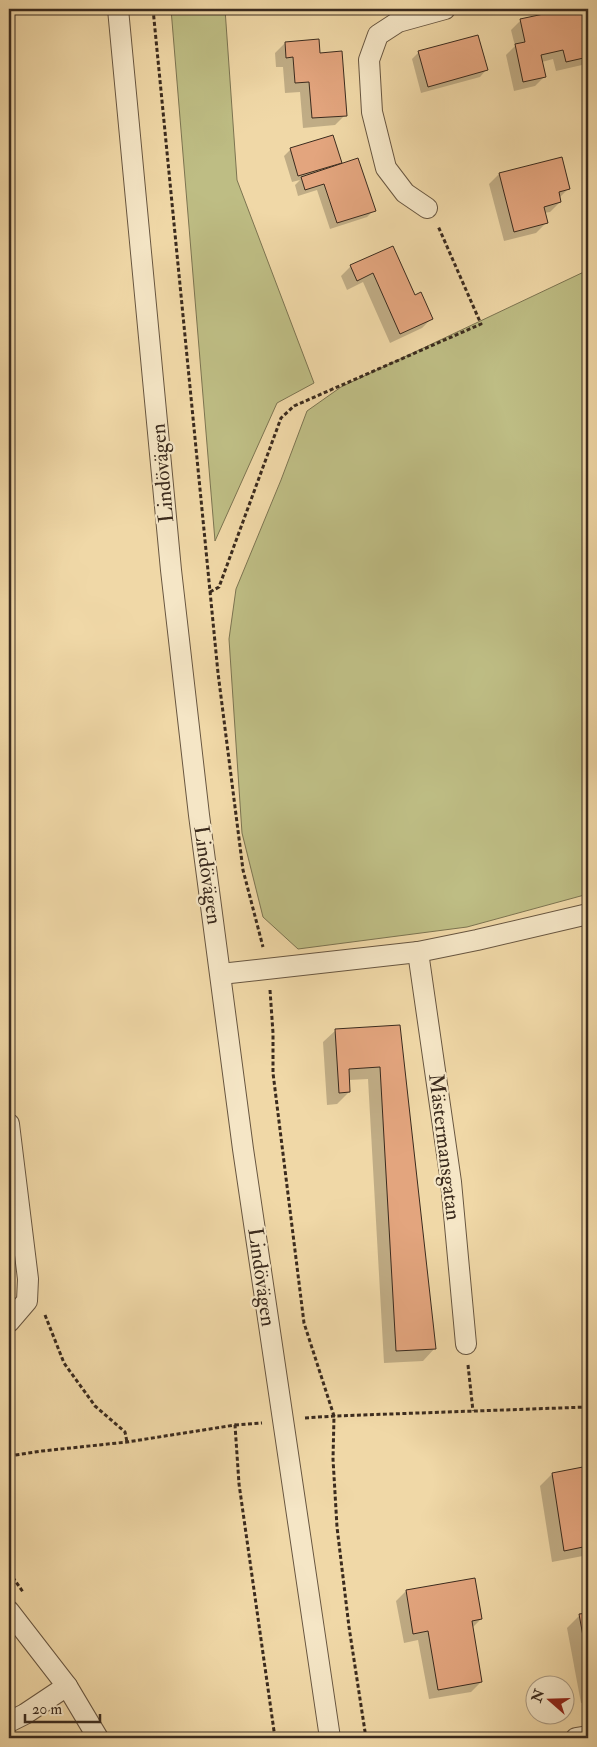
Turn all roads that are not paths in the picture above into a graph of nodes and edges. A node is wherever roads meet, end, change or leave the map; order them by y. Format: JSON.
{"nodes":[{"id":1,"x":118,"y":9,"type":"edge"},
{"id":2,"x":445,"y":9,"type":"edge"},
{"id":3,"x":426,"y":208,"type":"road end"},
{"id":4,"x":588,"y":914,"type":"edge"},
{"id":5,"x":418,"y":952,"type":"junction"},
{"id":6,"x":221,"y":974,"type":"junction"},
{"id":7,"x":9,"y":1124,"type":"edge"},
{"id":8,"x":9,"y":1322,"type":"edge"},
{"id":9,"x":466,"y":1344,"type":"road end"},
{"id":10,"x":9,"y":1611,"type":"edge"},
{"id":11,"x":67,"y":1686,"type":"junction"},
{"id":12,"x":9,"y":1722,"type":"edge"},
{"id":13,"x":588,"y":1736,"type":"edge"},
{"id":14,"x":98,"y":1738,"type":"edge"},
{"id":15,"x":330,"y":1738,"type":"edge"},
{"id":16,"x":576,"y":1738,"type":"edge"}],
"edges":[{"from":1,"to":6,"type":"street","name":"Lindövägen"},
{"from":2,"to":3,"type":"street"},
{"from":4,"to":5,"type":"street"},
{"from":5,"to":6,"type":"street"},
{"from":5,"to":9,"type":"street","name":"Mästermansgatan"},
{"from":6,"to":15,"type":"street","name":"Lindövägen"},
{"from":7,"to":8,"type":"street"},
{"from":10,"to":11,"type":"street"},
{"from":11,"to":12,"type":"street"},
{"from":11,"to":14,"type":"street"},
{"from":13,"to":16,"type":"street"}]}
